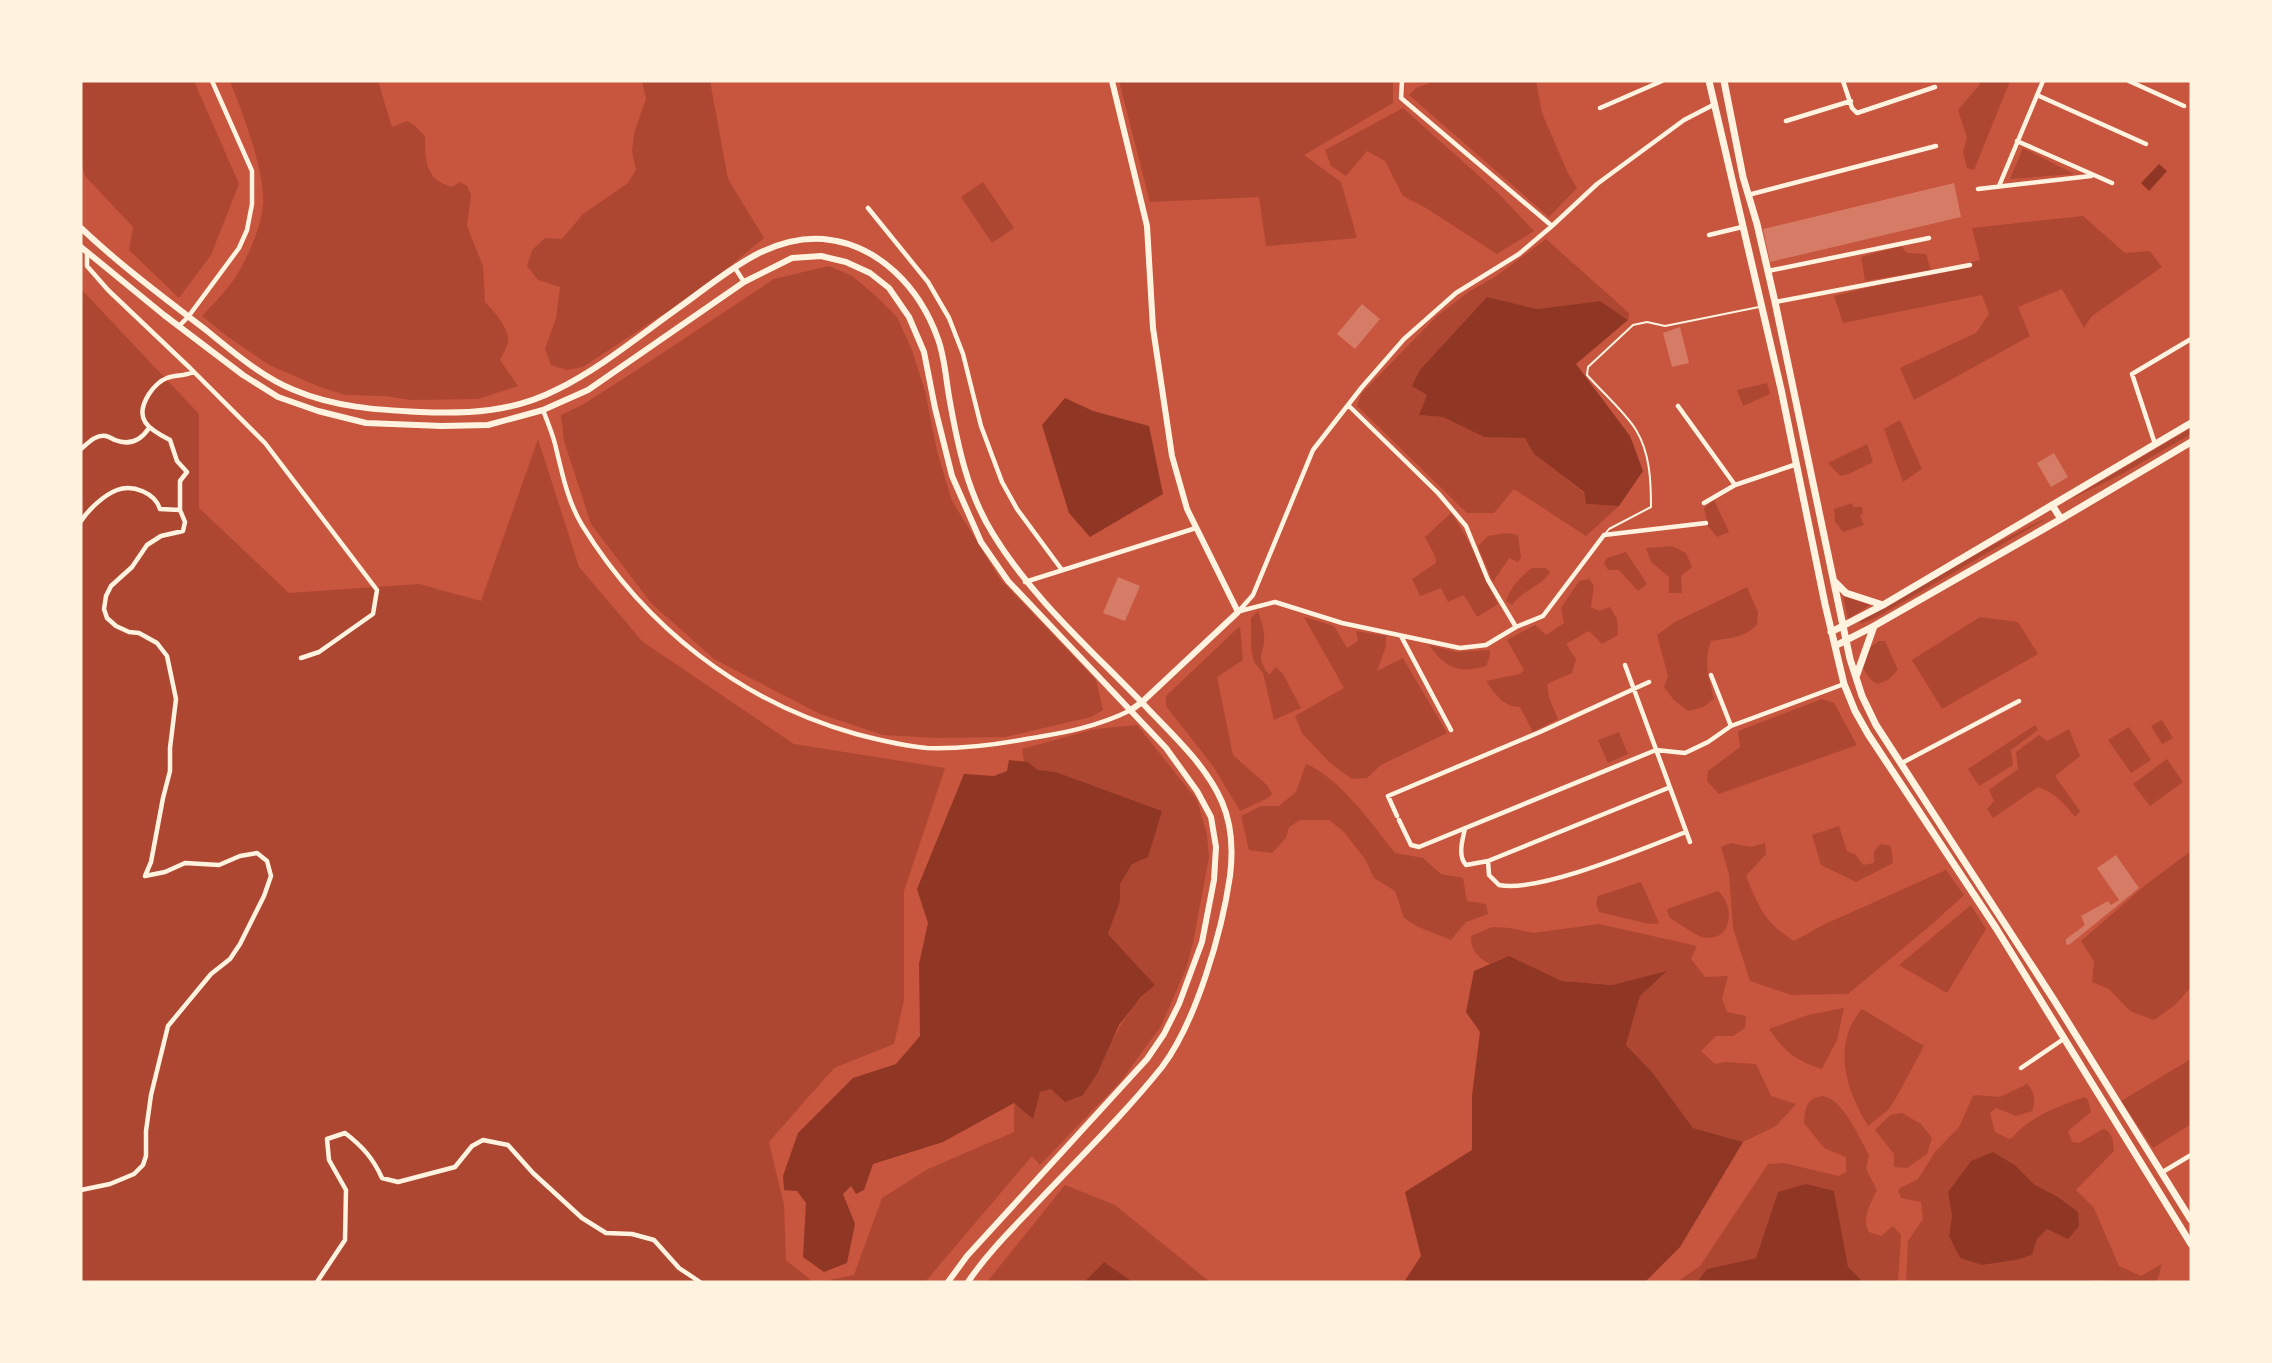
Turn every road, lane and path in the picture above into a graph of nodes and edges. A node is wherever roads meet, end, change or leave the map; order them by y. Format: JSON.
{"nodes":[{"id":1,"x":212,"y":81,"type":"edge"},
{"id":2,"x":1112,"y":81,"type":"edge"},
{"id":3,"x":1402,"y":81,"type":"edge"},
{"id":4,"x":1662,"y":81,"type":"edge"},
{"id":5,"x":1709,"y":81,"type":"edge"},
{"id":6,"x":1724,"y":81,"type":"edge"},
{"id":7,"x":1843,"y":81,"type":"edge"},
{"id":8,"x":2043,"y":81,"type":"edge"},
{"id":9,"x":2129,"y":81,"type":"edge"},
{"id":10,"x":1935,"y":87,"type":"dead end"},
{"id":11,"x":2037,"y":95,"type":"junction"},
{"id":12,"x":1851,"y":101,"type":"junction"},
{"id":13,"x":1713,"y":105,"type":"junction"},
{"id":14,"x":2184,"y":106,"type":"dead end"},
{"id":15,"x":1600,"y":108,"type":"dead end"},
{"id":16,"x":1786,"y":121,"type":"dead end"},
{"id":17,"x":2017,"y":141,"type":"junction"},
{"id":18,"x":2146,"y":144,"type":"dead end"},
{"id":19,"x":1936,"y":146,"type":"dead end"},
{"id":20,"x":2091,"y":176,"type":"junction"},
{"id":21,"x":2112,"y":183,"type":"dead end"},
{"id":22,"x":1999,"y":186,"type":"junction"},
{"id":23,"x":1978,"y":189,"type":"dead end"},
{"id":24,"x":1748,"y":195,"type":"junction"},
{"id":25,"x":868,"y":208,"type":"dead end"},
{"id":26,"x":1552,"y":226,"type":"junction"},
{"id":27,"x":1742,"y":227,"type":"junction"},
{"id":28,"x":81,"y":228,"type":"edge"},
{"id":29,"x":1708,"y":235,"type":"dead end"},
{"id":30,"x":1929,"y":238,"type":"dead end"},
{"id":31,"x":81,"y":247,"type":"edge"},
{"id":32,"x":87,"y":252,"type":"junction"},
{"id":33,"x":1970,"y":265,"type":"dead end"},
{"id":34,"x":735,"y":268,"type":"junction"},
{"id":35,"x":1768,"y":271,"type":"junction"},
{"id":36,"x":744,"y":282,"type":"junction"},
{"id":37,"x":1775,"y":302,"type":"junction"},
{"id":38,"x":1761,"y":306,"type":"junction"},
{"id":39,"x":188,"y":317,"type":"junction"},
{"id":40,"x":179,"y":326,"type":"junction"},
{"id":41,"x":2191,"y":339,"type":"edge"},
{"id":42,"x":194,"y":372,"type":"junction"},
{"id":43,"x":1348,"y":405,"type":"junction"},
{"id":44,"x":1677,"y":406,"type":"dead end"},
{"id":45,"x":543,"y":410,"type":"junction"},
{"id":46,"x":2191,"y":423,"type":"edge"},
{"id":47,"x":149,"y":428,"type":"junction"},
{"id":48,"x":2191,"y":442,"type":"edge"},
{"id":49,"x":2155,"y":444,"type":"junction"},
{"id":50,"x":81,"y":449,"type":"edge"},
{"id":51,"x":1797,"y":465,"type":"junction"},
{"id":52,"x":1735,"y":485,"type":"junction"},
{"id":53,"x":1704,"y":503,"type":"dead end"},
{"id":54,"x":2052,"y":505,"type":"junction"},
{"id":55,"x":180,"y":510,"type":"junction"},
{"id":56,"x":2061,"y":519,"type":"junction"},
{"id":57,"x":81,"y":520,"type":"edge"},
{"id":58,"x":1706,"y":523,"type":"dead end"},
{"id":59,"x":1196,"y":528,"type":"junction"},
{"id":60,"x":1604,"y":535,"type":"junction"},
{"id":61,"x":1062,"y":570,"type":"junction"},
{"id":62,"x":1832,"y":574,"type":"junction"},
{"id":63,"x":1025,"y":582,"type":"junction"},
{"id":64,"x":1883,"y":605,"type":"junction"},
{"id":65,"x":1238,"y":612,"type":"junction"},
{"id":66,"x":1843,"y":626,"type":"junction"},
{"id":67,"x":1874,"y":626,"type":"junction"},
{"id":68,"x":1516,"y":627,"type":"junction"},
{"id":69,"x":1831,"y":632,"type":"junction"},
{"id":70,"x":1401,"y":636,"type":"junction"},
{"id":71,"x":1846,"y":640,"type":"junction"},
{"id":72,"x":1835,"y":646,"type":"junction"},
{"id":73,"x":301,"y":658,"type":"dead end"},
{"id":74,"x":1625,"y":664,"type":"dead end"},
{"id":75,"x":1711,"y":675,"type":"dead end"},
{"id":76,"x":1856,"y":678,"type":"junction"},
{"id":77,"x":1648,"y":682,"type":"dead end"},
{"id":78,"x":1844,"y":684,"type":"junction"},
{"id":79,"x":1635,"y":688,"type":"junction"},
{"id":80,"x":2019,"y":701,"type":"dead end"},
{"id":81,"x":1142,"y":702,"type":"junction"},
{"id":82,"x":1131,"y":710,"type":"junction"},
{"id":83,"x":1731,"y":726,"type":"junction"},
{"id":84,"x":1451,"y":730,"type":"dead end"},
{"id":85,"x":1178,"y":739,"type":"junction"},
{"id":86,"x":1166,"y":748,"type":"junction"},
{"id":87,"x":1656,"y":750,"type":"junction"},
{"id":88,"x":1900,"y":764,"type":"junction"},
{"id":89,"x":1668,"y":788,"type":"junction"},
{"id":90,"x":1465,"y":828,"type":"junction"},
{"id":91,"x":1686,"y":832,"type":"junction"},
{"id":92,"x":1690,"y":842,"type":"dead end"},
{"id":93,"x":1488,"y":861,"type":"junction"},
{"id":94,"x":2065,"y":1038,"type":"junction"},
{"id":95,"x":2021,"y":1068,"type":"dead end"},
{"id":96,"x":2191,"y":1155,"type":"edge"},
{"id":97,"x":2161,"y":1173,"type":"junction"},
{"id":98,"x":81,"y":1190,"type":"edge"},
{"id":99,"x":2191,"y":1220,"type":"edge"},
{"id":100,"x":2191,"y":1244,"type":"edge"},
{"id":101,"x":317,"y":1282,"type":"edge"},
{"id":102,"x":700,"y":1282,"type":"edge"},
{"id":103,"x":948,"y":1282,"type":"edge"},
{"id":104,"x":968,"y":1282,"type":"edge"}],
"edges":[{"from":1,"to":39,"type":"street"},
{"from":2,"to":59,"type":"street"},
{"from":3,"to":26,"type":"street"},
{"from":4,"to":15,"type":"street"},
{"from":5,"to":13,"type":"main road"},
{"from":6,"to":24,"type":"main road"},
{"from":7,"to":12,"type":"street"},
{"from":8,"to":11,"type":"street"},
{"from":9,"to":14,"type":"street"},
{"from":10,"to":12,"type":"street"},
{"from":11,"to":17,"type":"street"},
{"from":11,"to":18,"type":"street"},
{"from":12,"to":16,"type":"street"},
{"from":13,"to":26,"type":"street"},
{"from":13,"to":27,"type":"main road"},
{"from":17,"to":20,"type":"street"},
{"from":17,"to":22,"type":"street"},
{"from":19,"to":24,"type":"street"},
{"from":20,"to":21,"type":"street"},
{"from":20,"to":22,"type":"street"},
{"from":22,"to":23,"type":"street"},
{"from":24,"to":35,"type":"main road"},
{"from":25,"to":61,"type":"street"},
{"from":26,"to":43,"type":"street"},
{"from":27,"to":29,"type":"street"},
{"from":27,"to":38,"type":"main road"},
{"from":28,"to":39,"type":"street"},
{"from":30,"to":35,"type":"street"},
{"from":31,"to":32,"type":"street"},
{"from":32,"to":40,"type":"street"},
{"from":32,"to":42,"type":"street"},
{"from":33,"to":37,"type":"street"},
{"from":34,"to":36,"type":"street"},
{"from":34,"to":39,"type":"street"},
{"from":34,"to":63,"type":"street"},
{"from":35,"to":37,"type":"main road"},
{"from":36,"to":45,"type":"street"},
{"from":36,"to":82,"type":"street"},
{"from":37,"to":62,"type":"main road"},
{"from":38,"to":51,"type":"main road"},
{"from":38,"to":60,"type":"lane"},
{"from":39,"to":40,"type":"street"},
{"from":40,"to":45,"type":"street"},
{"from":41,"to":49,"type":"street"},
{"from":42,"to":47,"type":"street"},
{"from":42,"to":73,"type":"street"},
{"from":43,"to":65,"type":"street"},
{"from":43,"to":68,"type":"street"},
{"from":44,"to":52,"type":"street"},
{"from":45,"to":82,"type":"street"},
{"from":46,"to":49,"type":"main road"},
{"from":47,"to":50,"type":"street"},
{"from":47,"to":55,"type":"street"},
{"from":48,"to":56,"type":"main road"},
{"from":49,"to":54,"type":"main road"},
{"from":51,"to":52,"type":"street"},
{"from":51,"to":69,"type":"main road"},
{"from":52,"to":53,"type":"street"},
{"from":54,"to":56,"type":"main road"},
{"from":54,"to":64,"type":"main road"},
{"from":55,"to":57,"type":"street"},
{"from":55,"to":98,"type":"street"},
{"from":56,"to":67,"type":"main road"},
{"from":58,"to":60,"type":"street"},
{"from":59,"to":61,"type":"street"},
{"from":59,"to":65,"type":"street"},
{"from":60,"to":68,"type":"street"},
{"from":61,"to":63,"type":"street"},
{"from":62,"to":64,"type":"main road"},
{"from":62,"to":66,"type":"main road"},
{"from":63,"to":81,"type":"street"},
{"from":64,"to":66,"type":"main road"},
{"from":65,"to":70,"type":"street"},
{"from":65,"to":81,"type":"street"},
{"from":66,"to":69,"type":"main road"},
{"from":66,"to":71,"type":"main road"},
{"from":67,"to":71,"type":"main road"},
{"from":67,"to":76,"type":"main road"},
{"from":68,"to":70,"type":"street"},
{"from":69,"to":72,"type":"main road"},
{"from":70,"to":84,"type":"street"},
{"from":71,"to":72,"type":"main road"},
{"from":71,"to":76,"type":"main road"},
{"from":72,"to":78,"type":"main road"},
{"from":74,"to":79,"type":"street"},
{"from":75,"to":83,"type":"street"},
{"from":76,"to":88,"type":"main road"},
{"from":77,"to":79,"type":"street"},
{"from":78,"to":83,"type":"street"},
{"from":78,"to":94,"type":"main road"},
{"from":79,"to":87,"type":"street"},
{"from":79,"to":90,"type":"street"},
{"from":80,"to":88,"type":"street"},
{"from":81,"to":82,"type":"street"},
{"from":81,"to":85,"type":"street"},
{"from":82,"to":86,"type":"street"},
{"from":83,"to":87,"type":"street"},
{"from":85,"to":86,"type":"street"},
{"from":85,"to":104,"type":"street"},
{"from":86,"to":103,"type":"street"},
{"from":87,"to":89,"type":"street"},
{"from":87,"to":90,"type":"street"},
{"from":88,"to":97,"type":"main road"},
{"from":89,"to":91,"type":"street"},
{"from":89,"to":93,"type":"street"},
{"from":90,"to":93,"type":"street"},
{"from":91,"to":92,"type":"street"},
{"from":91,"to":93,"type":"street"},
{"from":94,"to":95,"type":"street"},
{"from":94,"to":100,"type":"main road"},
{"from":96,"to":97,"type":"street"},
{"from":97,"to":99,"type":"main road"},
{"from":101,"to":102,"type":"street"}]}
